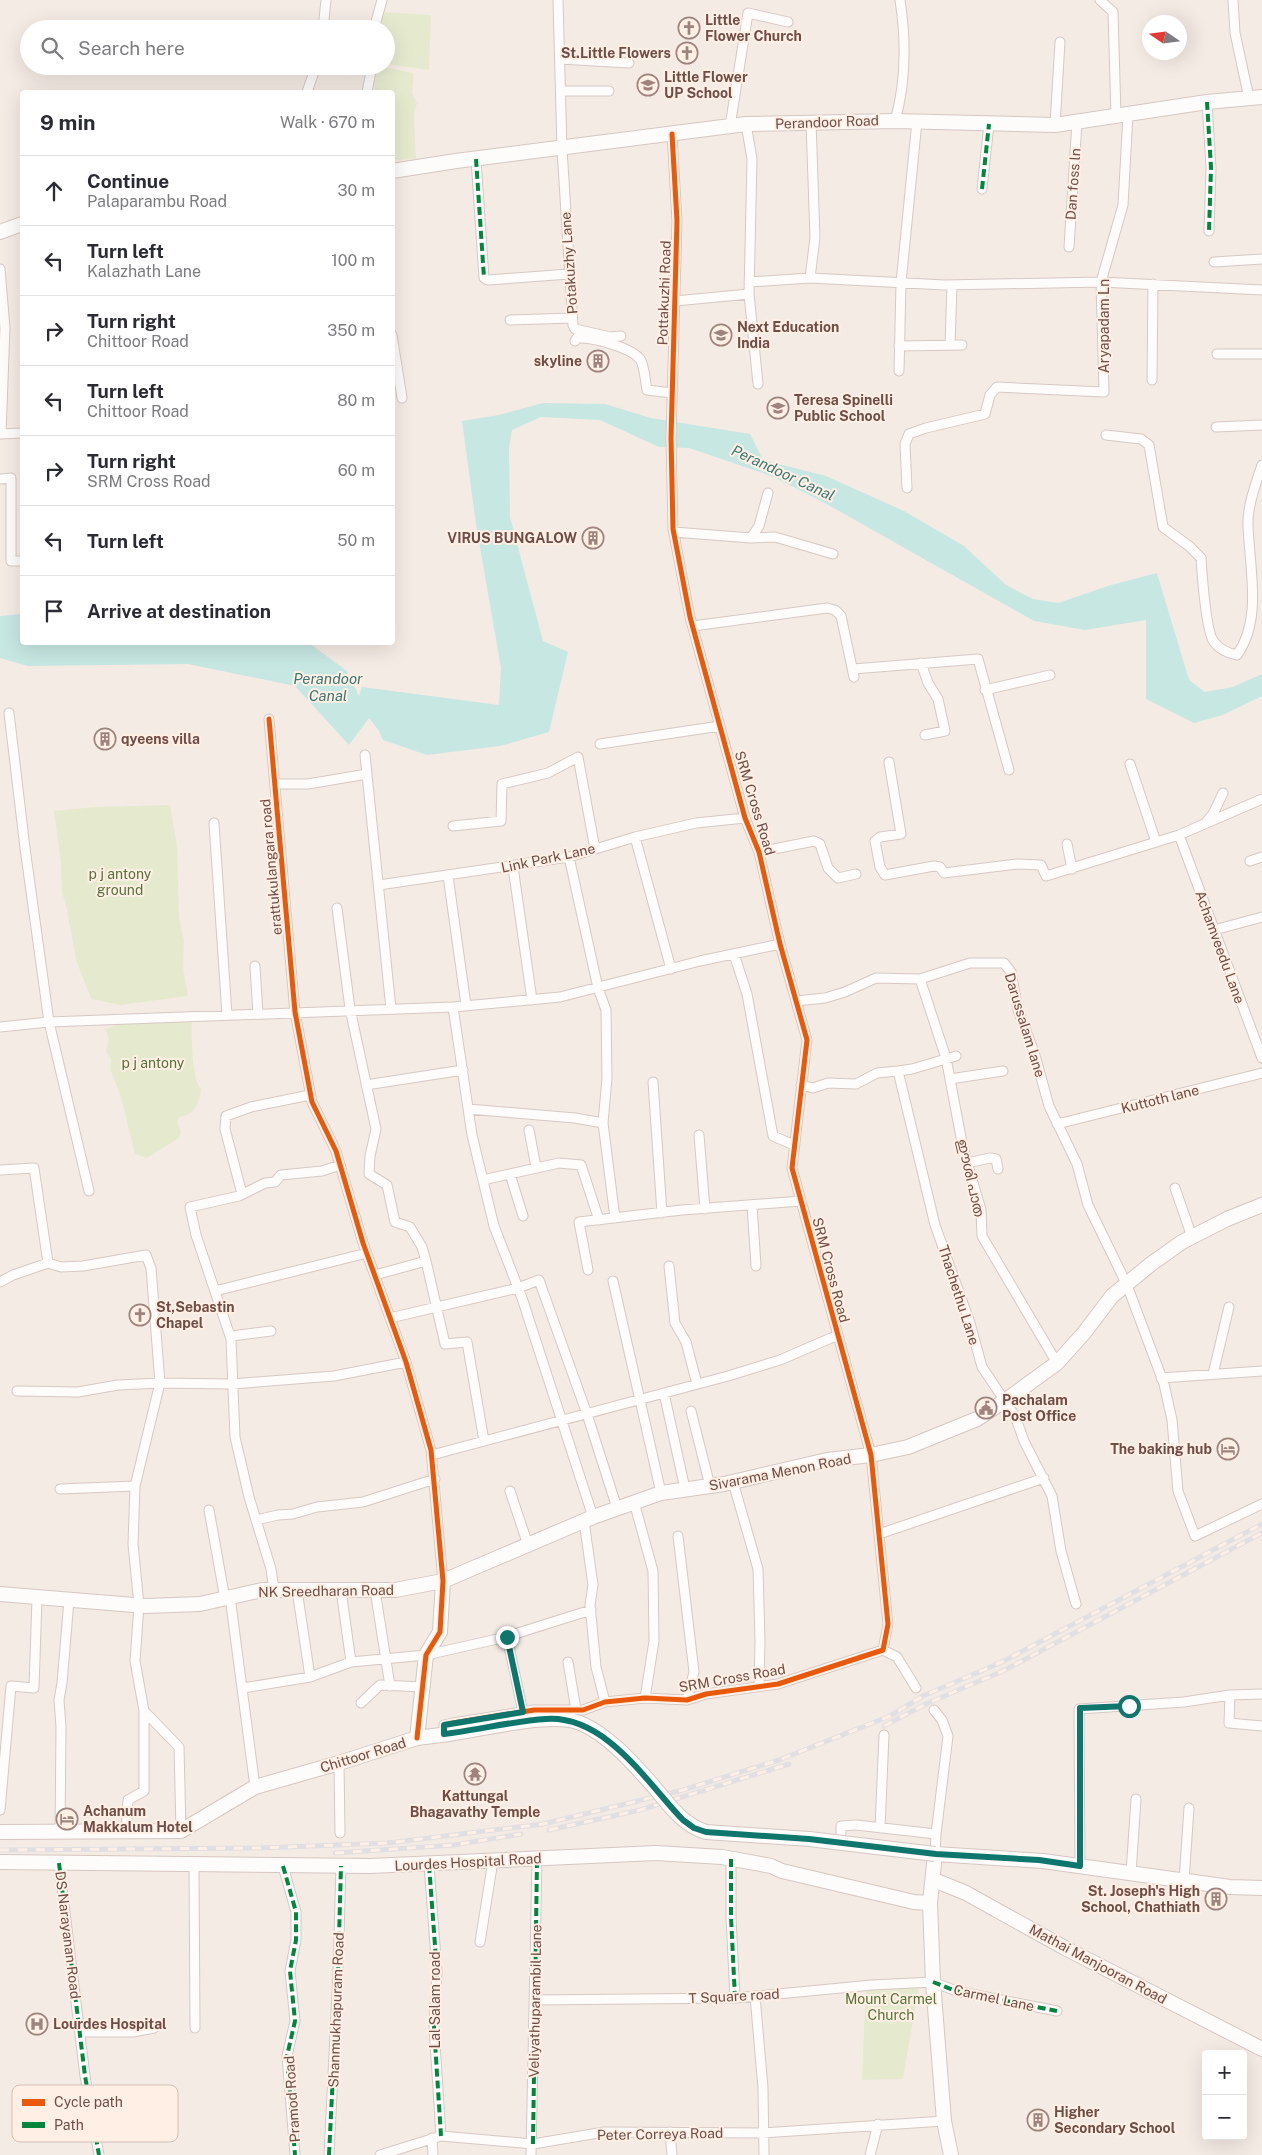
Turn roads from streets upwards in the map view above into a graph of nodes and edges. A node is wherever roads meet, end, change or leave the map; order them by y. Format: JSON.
{"nodes":[{"id":1,"x":326,"y":0,"type":"edge"},
{"id":2,"x":382,"y":0,"type":"edge"},
{"id":3,"x":558,"y":0,"type":"edge"},
{"id":4,"x":900,"y":0,"type":"edge"},
{"id":5,"x":1100,"y":0,"type":"edge"},
{"id":6,"x":1233,"y":0,"type":"edge"},
{"id":7,"x":325,"y":20,"type":"edge"},
{"id":8,"x":376,"y":20,"type":"edge"},
{"id":9,"x":788,"y":22,"type":"dead end"},
{"id":10,"x":1060,"y":42,"type":"dead end"},
{"id":11,"x":560,"y":59,"type":"junction"},
{"id":12,"x":629,"y":63,"type":"dead end"},
{"id":13,"x":313,"y":75,"type":"edge"},
{"id":14,"x":370,"y":75,"type":"edge"},
{"id":15,"x":308,"y":90,"type":"edge"},
{"id":16,"x":367,"y":90,"type":"edge"},
{"id":17,"x":561,"y":91,"type":"junction"},
{"id":18,"x":609,"y":91,"type":"dead end"},
{"id":19,"x":1255,"y":97,"type":"edge"},
{"id":20,"x":1207,"y":102,"type":"junction"},
{"id":21,"x":1122,"y":115,"type":"junction"},
{"id":22,"x":895,"y":120,"type":"junction"},
{"id":23,"x":917,"y":121,"type":"junction"},
{"id":24,"x":811,"y":122,"type":"junction"},
{"id":25,"x":1077,"y":122,"type":"junction"},
{"id":26,"x":746,"y":124,"type":"junction"},
{"id":27,"x":989,"y":124,"type":"junction"},
{"id":28,"x":1055,"y":125,"type":"junction"},
{"id":29,"x":730,"y":126,"type":"junction"},
{"id":30,"x":672,"y":134,"type":"junction"},
{"id":31,"x":562,"y":149,"type":"junction"},
{"id":32,"x":476,"y":159,"type":"junction"},
{"id":33,"x":395,"y":171,"type":"edge"},
{"id":34,"x":982,"y":189,"type":"dead end"},
{"id":35,"x":20,"y":225,"type":"edge"},
{"id":36,"x":1209,"y":231,"type":"dead end"},
{"id":37,"x":0,"y":232,"type":"edge"},
{"id":38,"x":1069,"y":247,"type":"dead end"},
{"id":39,"x":1262,"y":259,"type":"edge"},
{"id":40,"x":1214,"y":262,"type":"dead end"},
{"id":41,"x":0,"y":269,"type":"edge"},
{"id":42,"x":569,"y":274,"type":"junction"},
{"id":43,"x":810,"y":278,"type":"junction"},
{"id":44,"x":749,"y":282,"type":"junction"},
{"id":45,"x":1101,"y":282,"type":"junction"},
{"id":46,"x":901,"y":283,"type":"junction"},
{"id":47,"x":1153,"y":284,"type":"junction"},
{"id":48,"x":952,"y":285,"type":"junction"},
{"id":49,"x":1262,"y":290,"type":"edge"},
{"id":50,"x":749,"y":294,"type":"junction"},
{"id":51,"x":675,"y":301,"type":"junction"},
{"id":52,"x":572,"y":318,"type":"junction"},
{"id":53,"x":510,"y":320,"type":"dead end"},
{"id":54,"x":621,"y":336,"type":"dead end"},
{"id":55,"x":575,"y":341,"type":"dead end"},
{"id":56,"x":950,"y":345,"type":"junction"},
{"id":57,"x":962,"y":345,"type":"dead end"},
{"id":58,"x":899,"y":346,"type":"junction"},
{"id":59,"x":395,"y":354,"type":"edge"},
{"id":60,"x":1217,"y":354,"type":"dead end"},
{"id":61,"x":1262,"y":354,"type":"edge"},
{"id":62,"x":898,"y":371,"type":"dead end"},
{"id":63,"x":1152,"y":380,"type":"dead end"},
{"id":64,"x":758,"y":384,"type":"dead end"},
{"id":65,"x":672,"y":393,"type":"junction"},
{"id":66,"x":402,"y":398,"type":"dead end"},
{"id":67,"x":1262,"y":425,"type":"edge"},
{"id":68,"x":1216,"y":427,"type":"dead end"},
{"id":69,"x":1,"y":434,"type":"edge"},
{"id":70,"x":20,"y":434,"type":"edge"},
{"id":71,"x":1106,"y":435,"type":"dead end"},
{"id":72,"x":671,"y":453,"type":"joint"},
{"id":73,"x":1262,"y":465,"type":"edge"},
{"id":74,"x":0,"y":479,"type":"edge"},
{"id":75,"x":907,"y":488,"type":"dead end"},
{"id":76,"x":768,"y":494,"type":"dead end"},
{"id":77,"x":674,"y":532,"type":"junction"},
{"id":78,"x":751,"y":538,"type":"junction"},
{"id":79,"x":833,"y":554,"type":"dead end"},
{"id":80,"x":20,"y":561,"type":"edge"},
{"id":81,"x":693,"y":626,"type":"junction"},
{"id":82,"x":922,"y":663,"type":"junction"},
{"id":83,"x":1050,"y":675,"type":"dead end"},
{"id":84,"x":985,"y":690,"type":"junction"},
{"id":85,"x":9,"y":712,"type":"dead end"},
{"id":86,"x":269,"y":719,"type":"dead end"},
{"id":87,"x":720,"y":726,"type":"junction"},
{"id":88,"x":925,"y":735,"type":"dead end"},
{"id":89,"x":600,"y":744,"type":"dead end"},
{"id":90,"x":365,"y":755,"type":"dead end"},
{"id":91,"x":889,"y":762,"type":"dead end"},
{"id":92,"x":1130,"y":764,"type":"dead end"},
{"id":93,"x":1009,"y":770,"type":"dead end"},
{"id":94,"x":367,"y":774,"type":"junction"},
{"id":95,"x":275,"y":784,"type":"junction"},
{"id":96,"x":1223,"y":793,"type":"dead end"},
{"id":97,"x":1262,"y":799,"type":"edge"},
{"id":98,"x":746,"y":818,"type":"junction"},
{"id":99,"x":214,"y":823,"type":"dead end"},
{"id":100,"x":1205,"y":823,"type":"junction"},
{"id":101,"x":453,"y":826,"type":"dead end"},
{"id":102,"x":1179,"y":835,"type":"junction"},
{"id":103,"x":635,"y":837,"type":"junction"},
{"id":104,"x":1156,"y":842,"type":"junction"},
{"id":105,"x":1067,"y":844,"type":"dead end"},
{"id":106,"x":595,"y":849,"type":"junction"},
{"id":107,"x":758,"y":852,"type":"junction"},
{"id":108,"x":1262,"y":856,"type":"edge"},
{"id":109,"x":569,"y":857,"type":"junction"},
{"id":110,"x":1250,"y":861,"type":"dead end"},
{"id":111,"x":513,"y":866,"type":"junction"},
{"id":112,"x":1072,"y":869,"type":"junction"},
{"id":113,"x":856,"y":874,"type":"dead end"},
{"id":114,"x":448,"y":876,"type":"junction"},
{"id":115,"x":379,"y":885,"type":"junction"},
{"id":116,"x":336,"y":908,"type":"dead end"},
{"id":117,"x":1262,"y":917,"type":"edge"},
{"id":118,"x":1214,"y":930,"type":"junction"},
{"id":119,"x":780,"y":944,"type":"junction"},
{"id":120,"x":734,"y":954,"type":"junction"},
{"id":121,"x":255,"y":966,"type":"dead end"},
{"id":122,"x":671,"y":969,"type":"junction"},
{"id":123,"x":920,"y":978,"type":"junction"},
{"id":124,"x":598,"y":988,"type":"junction"},
{"id":125,"x":532,"y":1000,"type":"junction"},
{"id":126,"x":796,"y":1002,"type":"junction"},
{"id":127,"x":466,"y":1005,"type":"junction"},
{"id":128,"x":453,"y":1006,"type":"junction"},
{"id":129,"x":350,"y":1009,"type":"junction"},
{"id":130,"x":391,"y":1009,"type":"junction"},
{"id":131,"x":295,"y":1012,"type":"junction"},
{"id":132,"x":258,"y":1014,"type":"junction"},
{"id":133,"x":227,"y":1015,"type":"junction"},
{"id":134,"x":49,"y":1022,"type":"junction"},
{"id":135,"x":0,"y":1027,"type":"edge"},
{"id":136,"x":956,"y":1056,"type":"dead end"},
{"id":137,"x":946,"y":1058,"type":"junction"},
{"id":138,"x":1262,"y":1058,"type":"edge"},
{"id":139,"x":463,"y":1070,"type":"junction"},
{"id":140,"x":898,"y":1070,"type":"junction"},
{"id":141,"x":1003,"y":1071,"type":"dead end"},
{"id":142,"x":1262,"y":1074,"type":"edge"},
{"id":143,"x":950,"y":1079,"type":"junction"},
{"id":144,"x":653,"y":1082,"type":"dead end"},
{"id":145,"x":366,"y":1085,"type":"junction"},
{"id":146,"x":801,"y":1085,"type":"junction"},
{"id":147,"x":310,"y":1095,"type":"junction"},
{"id":148,"x":468,"y":1109,"type":"junction"},
{"id":149,"x":603,"y":1123,"type":"junction"},
{"id":150,"x":1057,"y":1124,"type":"junction"},
{"id":151,"x":529,"y":1130,"type":"dead end"},
{"id":152,"x":699,"y":1135,"type":"dead end"},
{"id":153,"x":794,"y":1145,"type":"junction"},
{"id":154,"x":967,"y":1163,"type":"junction"},
{"id":155,"x":340,"y":1165,"type":"junction"},
{"id":156,"x":536,"y":1167,"type":"junction"},
{"id":157,"x":998,"y":1169,"type":"dead end"},
{"id":158,"x":0,"y":1170,"type":"edge"},
{"id":159,"x":510,"y":1174,"type":"junction"},
{"id":160,"x":483,"y":1180,"type":"junction"},
{"id":161,"x":1176,"y":1188,"type":"dead end"},
{"id":162,"x":89,"y":1191,"type":"dead end"},
{"id":163,"x":242,"y":1194,"type":"junction"},
{"id":164,"x":801,"y":1201,"type":"junction"},
{"id":165,"x":752,"y":1205,"type":"junction"},
{"id":166,"x":1262,"y":1205,"type":"edge"},
{"id":167,"x":705,"y":1208,"type":"junction"},
{"id":168,"x":662,"y":1212,"type":"junction"},
{"id":169,"x":523,"y":1216,"type":"dead end"},
{"id":170,"x":615,"y":1218,"type":"junction"},
{"id":171,"x":599,"y":1220,"type":"junction"},
{"id":172,"x":1192,"y":1237,"type":"junction"},
{"id":173,"x":367,"y":1253,"type":"junction"},
{"id":174,"x":426,"y":1261,"type":"junction"},
{"id":175,"x":48,"y":1263,"type":"junction"},
{"id":176,"x":669,"y":1266,"type":"dead end"},
{"id":177,"x":756,"y":1266,"type":"dead end"},
{"id":178,"x":588,"y":1270,"type":"dead end"},
{"id":179,"x":375,"y":1275,"type":"junction"},
{"id":180,"x":0,"y":1282,"type":"edge"},
{"id":181,"x":613,"y":1282,"type":"dead end"},
{"id":182,"x":1127,"y":1285,"type":"junction"},
{"id":183,"x":518,"y":1288,"type":"junction"},
{"id":184,"x":215,"y":1291,"type":"junction"},
{"id":185,"x":437,"y":1307,"type":"junction"},
{"id":186,"x":1229,"y":1307,"type":"dead end"},
{"id":187,"x":390,"y":1318,"type":"junction"},
{"id":188,"x":271,"y":1331,"type":"dead end"},
{"id":189,"x":838,"y":1335,"type":"junction"},
{"id":190,"x":230,"y":1336,"type":"junction"},
{"id":191,"x":406,"y":1362,"type":"junction"},
{"id":192,"x":1058,"y":1363,"type":"junction"},
{"id":193,"x":1257,"y":1372,"type":"edge"},
{"id":194,"x":1213,"y":1374,"type":"junction"},
{"id":195,"x":1161,"y":1378,"type":"junction"},
{"id":196,"x":160,"y":1383,"type":"junction"},
{"id":197,"x":232,"y":1384,"type":"junction"},
{"id":198,"x":698,"y":1384,"type":"junction"},
{"id":199,"x":17,"y":1391,"type":"dead end"},
{"id":200,"x":664,"y":1393,"type":"junction"},
{"id":201,"x":639,"y":1399,"type":"junction"},
{"id":202,"x":1006,"y":1400,"type":"junction"},
{"id":203,"x":691,"y":1410,"type":"dead end"},
{"id":204,"x":587,"y":1414,"type":"junction"},
{"id":205,"x":562,"y":1422,"type":"junction"},
{"id":206,"x":484,"y":1442,"type":"junction"},
{"id":207,"x":432,"y":1455,"type":"junction"},
{"id":208,"x":871,"y":1455,"type":"junction"},
{"id":209,"x":1044,"y":1478,"type":"junction"},
{"id":210,"x":434,"y":1479,"type":"junction"},
{"id":211,"x":733,"y":1482,"type":"junction"},
{"id":212,"x":135,"y":1486,"type":"junction"},
{"id":213,"x":710,"y":1486,"type":"junction"},
{"id":214,"x":684,"y":1489,"type":"junction"},
{"id":215,"x":60,"y":1490,"type":"dead end"},
{"id":216,"x":510,"y":1490,"type":"dead end"},
{"id":217,"x":661,"y":1492,"type":"junction"},
{"id":218,"x":634,"y":1502,"type":"junction"},
{"id":219,"x":1262,"y":1504,"type":"edge"},
{"id":220,"x":617,"y":1508,"type":"junction"},
{"id":221,"x":209,"y":1510,"type":"dead end"},
{"id":222,"x":588,"y":1519,"type":"junction"},
{"id":223,"x":256,"y":1520,"type":"junction"},
{"id":224,"x":879,"y":1534,"type":"junction"},
{"id":225,"x":678,"y":1536,"type":"dead end"},
{"id":226,"x":528,"y":1545,"type":"junction"},
{"id":227,"x":444,"y":1581,"type":"junction"},
{"id":228,"x":274,"y":1590,"type":"junction"},
{"id":229,"x":297,"y":1590,"type":"junction"},
{"id":230,"x":341,"y":1590,"type":"junction"},
{"id":231,"x":375,"y":1590,"type":"junction"},
{"id":232,"x":0,"y":1594,"type":"edge"},
{"id":233,"x":37,"y":1598,"type":"junction"},
{"id":234,"x":228,"y":1598,"type":"junction"},
{"id":235,"x":69,"y":1600,"type":"junction"},
{"id":236,"x":1076,"y":1604,"type":"dead end"},
{"id":237,"x":139,"y":1605,"type":"junction"},
{"id":238,"x":591,"y":1610,"type":"junction"},
{"id":239,"x":507,"y":1637,"type":"junction"},
{"id":240,"x":883,"y":1650,"type":"junction"},
{"id":241,"x":426,"y":1655,"type":"junction"},
{"id":242,"x":386,"y":1659,"type":"junction"},
{"id":243,"x":352,"y":1662,"type":"junction"},
{"id":244,"x":568,"y":1662,"type":"dead end"},
{"id":245,"x":310,"y":1677,"type":"junction"},
{"id":246,"x":390,"y":1686,"type":"junction"},
{"id":247,"x":759,"y":1686,"type":"junction"},
{"id":248,"x":423,"y":1687,"type":"junction"},
{"id":249,"x":244,"y":1688,"type":"junction"},
{"id":250,"x":916,"y":1688,"type":"dead end"},
{"id":251,"x":1262,"y":1694,"type":"edge"},
{"id":252,"x":1230,"y":1695,"type":"junction"},
{"id":253,"x":645,"y":1698,"type":"junction"},
{"id":254,"x":687,"y":1700,"type":"junction"},
{"id":255,"x":605,"y":1702,"type":"junction"},
{"id":256,"x":361,"y":1703,"type":"dead end"},
{"id":257,"x":576,"y":1710,"type":"junction"},
{"id":258,"x":934,"y":1710,"type":"dead end"},
{"id":259,"x":144,"y":1711,"type":"junction"},
{"id":260,"x":523,"y":1712,"type":"junction"},
{"id":261,"x":1262,"y":1726,"type":"edge"},
{"id":262,"x":447,"y":1734,"type":"junction"},
{"id":263,"x":884,"y":1735,"type":"dead end"},
{"id":264,"x":417,"y":1738,"type":"junction"},
{"id":265,"x":339,"y":1764,"type":"junction"},
{"id":266,"x":255,"y":1787,"type":"junction"},
{"id":267,"x":1136,"y":1799,"type":"dead end"},
{"id":268,"x":1189,"y":1808,"type":"dead end"},
{"id":269,"x":0,"y":1810,"type":"edge"},
{"id":270,"x":880,"y":1828,"type":"junction"},
{"id":271,"x":181,"y":1831,"type":"junction"},
{"id":272,"x":0,"y":1832,"type":"edge"},
{"id":273,"x":60,"y":1832,"type":"junction"},
{"id":274,"x":841,"y":1832,"type":"dead end"},
{"id":275,"x":126,"y":1833,"type":"junction"},
{"id":276,"x":340,"y":1833,"type":"dead end"},
{"id":277,"x":936,"y":1834,"type":"junction"},
{"id":278,"x":936,"y":1854,"type":"junction"},
{"id":279,"x":537,"y":1859,"type":"junction"},
{"id":280,"x":731,"y":1859,"type":"junction"},
{"id":281,"x":492,"y":1861,"type":"junction"},
{"id":282,"x":0,"y":1862,"type":"edge"},
{"id":283,"x":59,"y":1863,"type":"junction"},
{"id":284,"x":194,"y":1865,"type":"junction"},
{"id":285,"x":429,"y":1865,"type":"junction"},
{"id":286,"x":282,"y":1866,"type":"junction"},
{"id":287,"x":341,"y":1866,"type":"junction"},
{"id":288,"x":1080,"y":1866,"type":"junction"},
{"id":289,"x":1131,"y":1873,"type":"junction"},
{"id":290,"x":934,"y":1880,"type":"junction"},
{"id":291,"x":1184,"y":1880,"type":"junction"},
{"id":292,"x":1262,"y":1888,"type":"edge"},
{"id":293,"x":930,"y":1903,"type":"junction"},
{"id":294,"x":480,"y":1942,"type":"dead end"},
{"id":295,"x":932,"y":1982,"type":"junction"},
{"id":296,"x":755,"y":1996,"type":"junction"},
{"id":297,"x":735,"y":1998,"type":"junction"},
{"id":298,"x":534,"y":2000,"type":"junction"},
{"id":299,"x":1056,"y":2011,"type":"dead end"},
{"id":300,"x":154,"y":2028,"type":"dead end"},
{"id":301,"x":196,"y":2028,"type":"dead end"},
{"id":302,"x":80,"y":2032,"type":"junction"},
{"id":303,"x":1262,"y":2050,"type":"edge"},
{"id":304,"x":88,"y":2085,"type":"edge"},
{"id":305,"x":944,"y":2121,"type":"junction"},
{"id":306,"x":878,"y":2124,"type":"junction"},
{"id":307,"x":670,"y":2132,"type":"junction"},
{"id":308,"x":762,"y":2133,"type":"junction"},
{"id":309,"x":436,"y":2137,"type":"junction"},
{"id":310,"x":96,"y":2142,"type":"edge"},
{"id":311,"x":533,"y":2144,"type":"junction"},
{"id":312,"x":98,"y":2155,"type":"edge"},
{"id":313,"x":295,"y":2155,"type":"edge"},
{"id":314,"x":329,"y":2155,"type":"edge"},
{"id":315,"x":380,"y":2155,"type":"edge"},
{"id":316,"x":433,"y":2155,"type":"edge"},
{"id":317,"x":531,"y":2155,"type":"edge"},
{"id":318,"x":672,"y":2155,"type":"edge"},
{"id":319,"x":764,"y":2155,"type":"edge"},
{"id":320,"x":870,"y":2155,"type":"edge"},
{"id":321,"x":951,"y":2155,"type":"edge"}],
"edges":[{"from":1,"to":7,"type":"street"},
{"from":2,"to":8,"type":"street"},
{"from":3,"to":11,"type":"street","name":"Potakuzhy Lane"},
{"from":4,"to":22,"type":"street"},
{"from":5,"to":21,"type":"street","name":"Aryapadam Ln"},
{"from":6,"to":19,"type":"street"},
{"from":9,"to":29,"type":"street"},
{"from":10,"to":28,"type":"street"},
{"from":11,"to":12,"type":"street"},
{"from":11,"to":17,"type":"street","name":"Potakuzhy Lane"},
{"from":13,"to":15,"type":"street"},
{"from":14,"to":16,"type":"street"},
{"from":17,"to":18,"type":"street"},
{"from":17,"to":31,"type":"street","name":"Potakuzhy Lane"},
{"from":19,"to":20,"type":"street","name":"Perandoor Road"},
{"from":20,"to":21,"type":"street","name":"Perandoor Road"},
{"from":20,"to":36,"type":"street"},
{"from":21,"to":25,"type":"street","name":"Perandoor Road"},
{"from":21,"to":45,"type":"street","name":"Aryapadam Ln"},
{"from":22,"to":23,"type":"street","name":"Perandoor Road"},
{"from":22,"to":24,"type":"street","name":"Perandoor Road"},
{"from":23,"to":27,"type":"street","name":"Perandoor Road"},
{"from":23,"to":46,"type":"street"},
{"from":24,"to":26,"type":"street","name":"Perandoor Road"},
{"from":24,"to":43,"type":"street"},
{"from":25,"to":28,"type":"street","name":"Perandoor Road"},
{"from":25,"to":38,"type":"street","name":"Dan foss ln"},
{"from":26,"to":29,"type":"street","name":"Perandoor Road"},
{"from":26,"to":44,"type":"street"},
{"from":27,"to":28,"type":"street","name":"Perandoor Road"},
{"from":27,"to":34,"type":"street"},
{"from":29,"to":30,"type":"street","name":"Perandoor Road"},
{"from":30,"to":31,"type":"street","name":"Perandoor Road"},
{"from":30,"to":51,"type":"street","name":"Pottakuzhi Road"},
{"from":31,"to":32,"type":"street","name":"Perandoor Road"},
{"from":31,"to":42,"type":"street","name":"Potakuzhy Lane"},
{"from":32,"to":33,"type":"street","name":"Perandoor Road"},
{"from":32,"to":42,"type":"street"},
{"from":35,"to":37,"type":"street"},
{"from":39,"to":40,"type":"street"},
{"from":41,"to":69,"type":"street"},
{"from":42,"to":52,"type":"street","name":"Potakuzhy Lane"},
{"from":43,"to":44,"type":"street"},
{"from":43,"to":46,"type":"street"},
{"from":44,"to":50,"type":"street"},
{"from":45,"to":47,"type":"street"},
{"from":45,"to":48,"type":"street"},
{"from":45,"to":75,"type":"street","name":"Aryapadam Ln"},
{"from":46,"to":48,"type":"street"},
{"from":46,"to":58,"type":"street"},
{"from":47,"to":49,"type":"street"},
{"from":47,"to":63,"type":"street"},
{"from":48,"to":56,"type":"street"},
{"from":50,"to":51,"type":"street"},
{"from":50,"to":64,"type":"street"},
{"from":51,"to":65,"type":"street","name":"Pottakuzhi Road"},
{"from":52,"to":53,"type":"street"},
{"from":52,"to":54,"type":"street","name":"Potakuzhy Lane"},
{"from":55,"to":65,"type":"street"},
{"from":56,"to":57,"type":"street"},
{"from":56,"to":58,"type":"street"},
{"from":58,"to":62,"type":"street"},
{"from":59,"to":66,"type":"street"},
{"from":60,"to":61,"type":"street"},
{"from":65,"to":72,"type":"street","name":"Pottakuzhi Road"},
{"from":67,"to":68,"type":"street"},
{"from":69,"to":70,"type":"street"},
{"from":71,"to":73,"type":"street"},
{"from":72,"to":77,"type":"street","name":"SRM Cross Road"},
{"from":74,"to":80,"type":"street"},
{"from":76,"to":78,"type":"street"},
{"from":77,"to":78,"type":"street"},
{"from":77,"to":81,"type":"street","name":"SRM Cross Road"},
{"from":78,"to":79,"type":"street"},
{"from":81,"to":82,"type":"street"},
{"from":81,"to":87,"type":"street","name":"SRM Cross Road"},
{"from":82,"to":84,"type":"street"},
{"from":82,"to":88,"type":"street"},
{"from":83,"to":84,"type":"street"},
{"from":84,"to":93,"type":"street"},
{"from":85,"to":134,"type":"street"},
{"from":86,"to":95,"type":"street","name":"erattukulangara road"},
{"from":87,"to":89,"type":"street"},
{"from":87,"to":98,"type":"street","name":"SRM Cross Road"},
{"from":90,"to":94,"type":"street"},
{"from":91,"to":112,"type":"street"},
{"from":92,"to":104,"type":"street"},
{"from":94,"to":95,"type":"street"},
{"from":94,"to":115,"type":"street"},
{"from":95,"to":131,"type":"street","name":"erattukulangara road"},
{"from":96,"to":100,"type":"street"},
{"from":97,"to":100,"type":"street"},
{"from":98,"to":103,"type":"street","name":"Link Park Lane"},
{"from":98,"to":107,"type":"street","name":"SRM Cross Road"},
{"from":99,"to":133,"type":"street"},
{"from":100,"to":102,"type":"street"},
{"from":101,"to":106,"type":"street"},
{"from":102,"to":104,"type":"street"},
{"from":102,"to":118,"type":"street","name":"Achamveedu Lane"},
{"from":103,"to":106,"type":"street","name":"Link Park Lane"},
{"from":103,"to":122,"type":"street"},
{"from":104,"to":112,"type":"street"},
{"from":105,"to":112,"type":"street"},
{"from":106,"to":109,"type":"street","name":"Link Park Lane"},
{"from":107,"to":113,"type":"street"},
{"from":107,"to":119,"type":"street","name":"SRM Cross Road"},
{"from":108,"to":110,"type":"street"},
{"from":109,"to":111,"type":"street","name":"Link Park Lane"},
{"from":109,"to":124,"type":"street"},
{"from":111,"to":114,"type":"street","name":"Link Park Lane"},
{"from":111,"to":125,"type":"street"},
{"from":114,"to":115,"type":"street","name":"Link Park Lane"},
{"from":114,"to":127,"type":"street"},
{"from":115,"to":130,"type":"street"},
{"from":116,"to":129,"type":"street"},
{"from":117,"to":118,"type":"street"},
{"from":118,"to":138,"type":"street","name":"Achamveedu Lane"},
{"from":119,"to":120,"type":"street"},
{"from":119,"to":126,"type":"street","name":"SRM Cross Road"},
{"from":120,"to":122,"type":"street"},
{"from":120,"to":153,"type":"street"},
{"from":121,"to":132,"type":"street"},
{"from":122,"to":124,"type":"street"},
{"from":123,"to":126,"type":"street","name":"Darussalam lane"},
{"from":123,"to":137,"type":"street","name":"ഈശി പാത"},
{"from":123,"to":150,"type":"street","name":"Darussalam lane"},
{"from":124,"to":125,"type":"street"},
{"from":124,"to":149,"type":"street"},
{"from":125,"to":127,"type":"street"},
{"from":126,"to":146,"type":"street","name":"SRM Cross Road"},
{"from":127,"to":128,"type":"street"},
{"from":128,"to":130,"type":"street"},
{"from":128,"to":139,"type":"street"},
{"from":129,"to":130,"type":"street"},
{"from":129,"to":131,"type":"street"},
{"from":129,"to":145,"type":"street"},
{"from":131,"to":132,"type":"street"},
{"from":131,"to":147,"type":"street","name":"erattukulangara road"},
{"from":132,"to":133,"type":"street"},
{"from":133,"to":134,"type":"street"},
{"from":134,"to":135,"type":"street"},
{"from":134,"to":162,"type":"street"},
{"from":136,"to":137,"type":"street"},
{"from":137,"to":140,"type":"street"},
{"from":137,"to":143,"type":"street","name":"ഈശി പാത"},
{"from":139,"to":145,"type":"street"},
{"from":139,"to":148,"type":"street"},
{"from":140,"to":146,"type":"street"},
{"from":140,"to":202,"type":"street","name":"Thachethu Lane"},
{"from":141,"to":143,"type":"street"},
{"from":142,"to":150,"type":"street","name":"Kuttoth lane"},
{"from":143,"to":154,"type":"street","name":"ഈശി പാത"},
{"from":144,"to":168,"type":"street"},
{"from":145,"to":174,"type":"street"},
{"from":146,"to":153,"type":"street","name":"SRM Cross Road"},
{"from":147,"to":155,"type":"street","name":"erattukulangara road"},
{"from":147,"to":163,"type":"street"},
{"from":148,"to":149,"type":"street"},
{"from":148,"to":160,"type":"street"},
{"from":149,"to":170,"type":"street"},
{"from":150,"to":182,"type":"street","name":"Darussalam lane"},
{"from":151,"to":156,"type":"street"},
{"from":152,"to":167,"type":"street"},
{"from":153,"to":164,"type":"street","name":"SRM Cross Road"},
{"from":154,"to":157,"type":"street"},
{"from":154,"to":192,"type":"street","name":"ഈശി പാത"},
{"from":155,"to":163,"type":"street"},
{"from":155,"to":173,"type":"street","name":"erattukulangara road"},
{"from":156,"to":159,"type":"street"},
{"from":156,"to":171,"type":"street"},
{"from":158,"to":175,"type":"street"},
{"from":159,"to":160,"type":"street"},
{"from":159,"to":169,"type":"street"},
{"from":160,"to":183,"type":"street"},
{"from":161,"to":172,"type":"street"},
{"from":163,"to":184,"type":"street"},
{"from":164,"to":165,"type":"street"},
{"from":164,"to":189,"type":"street","name":"SRM Cross Road"},
{"from":165,"to":167,"type":"street"},
{"from":165,"to":177,"type":"street"},
{"from":166,"to":172,"type":"street","name":"Sivarama Menon Road"},
{"from":167,"to":168,"type":"street"},
{"from":168,"to":170,"type":"street"},
{"from":170,"to":171,"type":"street"},
{"from":171,"to":178,"type":"street"},
{"from":172,"to":182,"type":"street","name":"Sivarama Menon Road"},
{"from":173,"to":179,"type":"street","name":"erattukulangara road"},
{"from":173,"to":184,"type":"street"},
{"from":174,"to":179,"type":"street"},
{"from":174,"to":185,"type":"street"},
{"from":175,"to":180,"type":"street"},
{"from":175,"to":196,"type":"street"},
{"from":176,"to":198,"type":"street"},
{"from":179,"to":187,"type":"street","name":"erattukulangara road"},
{"from":181,"to":201,"type":"street"},
{"from":182,"to":192,"type":"street","name":"Sivarama Menon Road"},
{"from":182,"to":195,"type":"street","name":"Darussalam lane"},
{"from":183,"to":185,"type":"street"},
{"from":183,"to":204,"type":"street"},
{"from":183,"to":205,"type":"street"},
{"from":184,"to":190,"type":"street"},
{"from":185,"to":187,"type":"street"},
{"from":185,"to":206,"type":"street"},
{"from":186,"to":194,"type":"street"},
{"from":187,"to":191,"type":"street","name":"erattukulangara road"},
{"from":188,"to":190,"type":"street"},
{"from":189,"to":198,"type":"street"},
{"from":189,"to":208,"type":"street","name":"SRM Cross Road"},
{"from":190,"to":197,"type":"street"},
{"from":191,"to":197,"type":"street"},
{"from":191,"to":207,"type":"street","name":"erattukulangara road"},
{"from":192,"to":202,"type":"street","name":"Sivarama Menon Road"},
{"from":193,"to":194,"type":"street"},
{"from":194,"to":195,"type":"street"},
{"from":195,"to":219,"type":"street","name":"Darussalam lane"},
{"from":196,"to":197,"type":"street"},
{"from":196,"to":199,"type":"street"},
{"from":196,"to":212,"type":"street"},
{"from":197,"to":223,"type":"street"},
{"from":198,"to":200,"type":"street"},
{"from":200,"to":201,"type":"street"},
{"from":200,"to":214,"type":"street"},
{"from":201,"to":204,"type":"street"},
{"from":201,"to":217,"type":"street"},
{"from":202,"to":208,"type":"street","name":"Sivarama Menon Road"},
{"from":202,"to":209,"type":"street","name":"Thachethu Lane"},
{"from":203,"to":213,"type":"street"},
{"from":204,"to":205,"type":"street"},
{"from":204,"to":220,"type":"street"},
{"from":205,"to":206,"type":"street"},
{"from":205,"to":222,"type":"street"},
{"from":206,"to":207,"type":"street"},
{"from":207,"to":210,"type":"street","name":"erattukulangara road"},
{"from":208,"to":211,"type":"street","name":"Sivarama Menon Road"},
{"from":208,"to":224,"type":"street","name":"SRM Cross Road"},
{"from":209,"to":224,"type":"street"},
{"from":209,"to":236,"type":"street","name":"Thachethu Lane"},
{"from":210,"to":223,"type":"street"},
{"from":210,"to":227,"type":"street","name":"erattukulangara road"},
{"from":211,"to":213,"type":"street","name":"Sivarama Menon Road"},
{"from":211,"to":247,"type":"street"},
{"from":212,"to":215,"type":"street"},
{"from":212,"to":237,"type":"street"},
{"from":213,"to":214,"type":"street","name":"Sivarama Menon Road"},
{"from":214,"to":217,"type":"street","name":"Sivarama Menon Road"},
{"from":216,"to":226,"type":"street"},
{"from":217,"to":218,"type":"street","name":"Sivarama Menon Road"},
{"from":218,"to":220,"type":"street","name":"Sivarama Menon Road"},
{"from":218,"to":253,"type":"street"},
{"from":220,"to":222,"type":"street","name":"Sivarama Menon Road"},
{"from":221,"to":234,"type":"street"},
{"from":222,"to":226,"type":"street","name":"Sivarama Menon Road"},
{"from":222,"to":238,"type":"street"},
{"from":223,"to":228,"type":"street"},
{"from":224,"to":240,"type":"street","name":"SRM Cross Road"},
{"from":225,"to":254,"type":"street"},
{"from":226,"to":227,"type":"street","name":"Sivarama Menon Road"},
{"from":227,"to":231,"type":"street","name":"NK Sreedharan Road"},
{"from":227,"to":241,"type":"street"},
{"from":228,"to":229,"type":"street","name":"NK Sreedharan Road"},
{"from":228,"to":234,"type":"street","name":"NK Sreedharan Road"},
{"from":229,"to":230,"type":"street","name":"NK Sreedharan Road"},
{"from":229,"to":245,"type":"street"},
{"from":230,"to":231,"type":"street","name":"NK Sreedharan Road"},
{"from":230,"to":243,"type":"street"},
{"from":231,"to":242,"type":"street"},
{"from":232,"to":233,"type":"street","name":"NK Sreedharan Road"},
{"from":233,"to":235,"type":"street","name":"NK Sreedharan Road"},
{"from":233,"to":269,"type":"street"},
{"from":234,"to":237,"type":"street","name":"NK Sreedharan Road"},
{"from":234,"to":249,"type":"street"},
{"from":235,"to":237,"type":"street","name":"NK Sreedharan Road"},
{"from":235,"to":273,"type":"street"},
{"from":237,"to":259,"type":"street"},
{"from":238,"to":239,"type":"street"},
{"from":238,"to":255,"type":"street"},
{"from":239,"to":241,"type":"street"},
{"from":239,"to":260,"type":"street"},
{"from":240,"to":247,"type":"street","name":"SRM Cross Road"},
{"from":240,"to":250,"type":"street"},
{"from":241,"to":242,"type":"street"},
{"from":241,"to":248,"type":"street"},
{"from":242,"to":243,"type":"street"},
{"from":242,"to":246,"type":"street"},
{"from":243,"to":245,"type":"street"},
{"from":244,"to":257,"type":"street"},
{"from":245,"to":249,"type":"street"},
{"from":246,"to":248,"type":"street"},
{"from":246,"to":256,"type":"street"},
{"from":247,"to":254,"type":"street","name":"SRM Cross Road"},
{"from":248,"to":264,"type":"street"},
{"from":249,"to":266,"type":"street"},
{"from":251,"to":252,"type":"street"},
{"from":252,"to":261,"type":"street"},
{"from":252,"to":288,"type":"street"},
{"from":253,"to":254,"type":"street","name":"SRM Cross Road"},
{"from":253,"to":255,"type":"street","name":"SRM Cross Road"},
{"from":255,"to":257,"type":"street","name":"SRM Cross Road"},
{"from":257,"to":260,"type":"street","name":"SRM Cross Road"},
{"from":258,"to":277,"type":"street"},
{"from":259,"to":271,"type":"street"},
{"from":259,"to":275,"type":"street"},
{"from":260,"to":262,"type":"street","name":"SRM Cross Road"},
{"from":262,"to":264,"type":"street","name":"Chittoor Road"},
{"from":262,"to":278,"type":"street","name":"Chittoor Road","bridge":true},
{"from":263,"to":270,"type":"street"},
{"from":264,"to":265,"type":"street","name":"Chittoor Road"},
{"from":265,"to":266,"type":"street","name":"Chittoor Road"},
{"from":265,"to":276,"type":"street"},
{"from":266,"to":271,"type":"street","name":"Chittoor Road"},
{"from":267,"to":289,"type":"street"},
{"from":268,"to":291,"type":"street"},
{"from":270,"to":274,"type":"street"},
{"from":270,"to":277,"type":"street"},
{"from":271,"to":275,"type":"street","name":"Chittoor Road"},
{"from":272,"to":273,"type":"street","name":"Chittoor Road"},
{"from":273,"to":275,"type":"street","name":"Chittoor Road"},
{"from":277,"to":278,"type":"street"},
{"from":278,"to":288,"type":"street","name":"Chittoor Road"},
{"from":278,"to":290,"type":"street"},
{"from":279,"to":280,"type":"street","name":"Lourdes Hospital Road"},
{"from":279,"to":281,"type":"street","name":"Lourdes Hospital Road"},
{"from":279,"to":298,"type":"street","name":"Veliyathuparambil Lane"},
{"from":280,"to":293,"type":"street","name":"Lourdes Hospital Road"},
{"from":280,"to":297,"type":"street"},
{"from":281,"to":285,"type":"street","name":"Lourdes Hospital Road"},
{"from":281,"to":294,"type":"street"},
{"from":282,"to":283,"type":"street","name":"Lourdes Hospital Road"},
{"from":283,"to":284,"type":"street","name":"Lourdes Hospital Road"},
{"from":283,"to":302,"type":"street","name":"DS Narayanan Road"},
{"from":284,"to":286,"type":"street","name":"Lourdes Hospital Road"},
{"from":284,"to":301,"type":"street"},
{"from":285,"to":287,"type":"street","name":"Lourdes Hospital Road"},
{"from":285,"to":309,"type":"street","name":"Lal Salam road"},
{"from":286,"to":287,"type":"street","name":"Lourdes Hospital Road"},
{"from":286,"to":313,"type":"street","name":"Pramod Road"},
{"from":287,"to":314,"type":"street","name":"Shanmukhapuram Road"},
{"from":288,"to":289,"type":"street","name":"Chittoor Road"},
{"from":289,"to":291,"type":"street","name":"Chittoor Road"},
{"from":290,"to":293,"type":"street"},
{"from":290,"to":303,"type":"street","name":"Mathai Manjooran Road"},
{"from":291,"to":292,"type":"street","name":"Chittoor Road"},
{"from":293,"to":295,"type":"street"},
{"from":295,"to":296,"type":"street","name":"T Square road"},
{"from":295,"to":299,"type":"street","name":"Carmel Lane"},
{"from":295,"to":305,"type":"street"},
{"from":296,"to":297,"type":"street","name":"T Square road"},
{"from":296,"to":308,"type":"street"},
{"from":297,"to":298,"type":"street","name":"T Square road"},
{"from":298,"to":311,"type":"street","name":"Veliyathuparambil Lane"},
{"from":300,"to":302,"type":"street"},
{"from":302,"to":304,"type":"street","name":"DS Narayanan Road"},
{"from":305,"to":306,"type":"street","name":"Peter Correya Road"},
{"from":305,"to":321,"type":"street"},
{"from":306,"to":308,"type":"street","name":"Peter Correya Road"},
{"from":306,"to":320,"type":"street"},
{"from":307,"to":308,"type":"street","name":"Peter Correya Road"},
{"from":307,"to":311,"type":"street","name":"Peter Correya Road"},
{"from":307,"to":318,"type":"street"},
{"from":308,"to":319,"type":"street"},
{"from":309,"to":311,"type":"street","name":"Peter Correya Road"},
{"from":309,"to":315,"type":"street","name":"Peter Correya Road"},
{"from":309,"to":316,"type":"street","name":"Lal Salam road"},
{"from":310,"to":312,"type":"street","name":"DS Narayanan Road"},
{"from":311,"to":317,"type":"street","name":"Veliyathuparambil Lane"}]}
